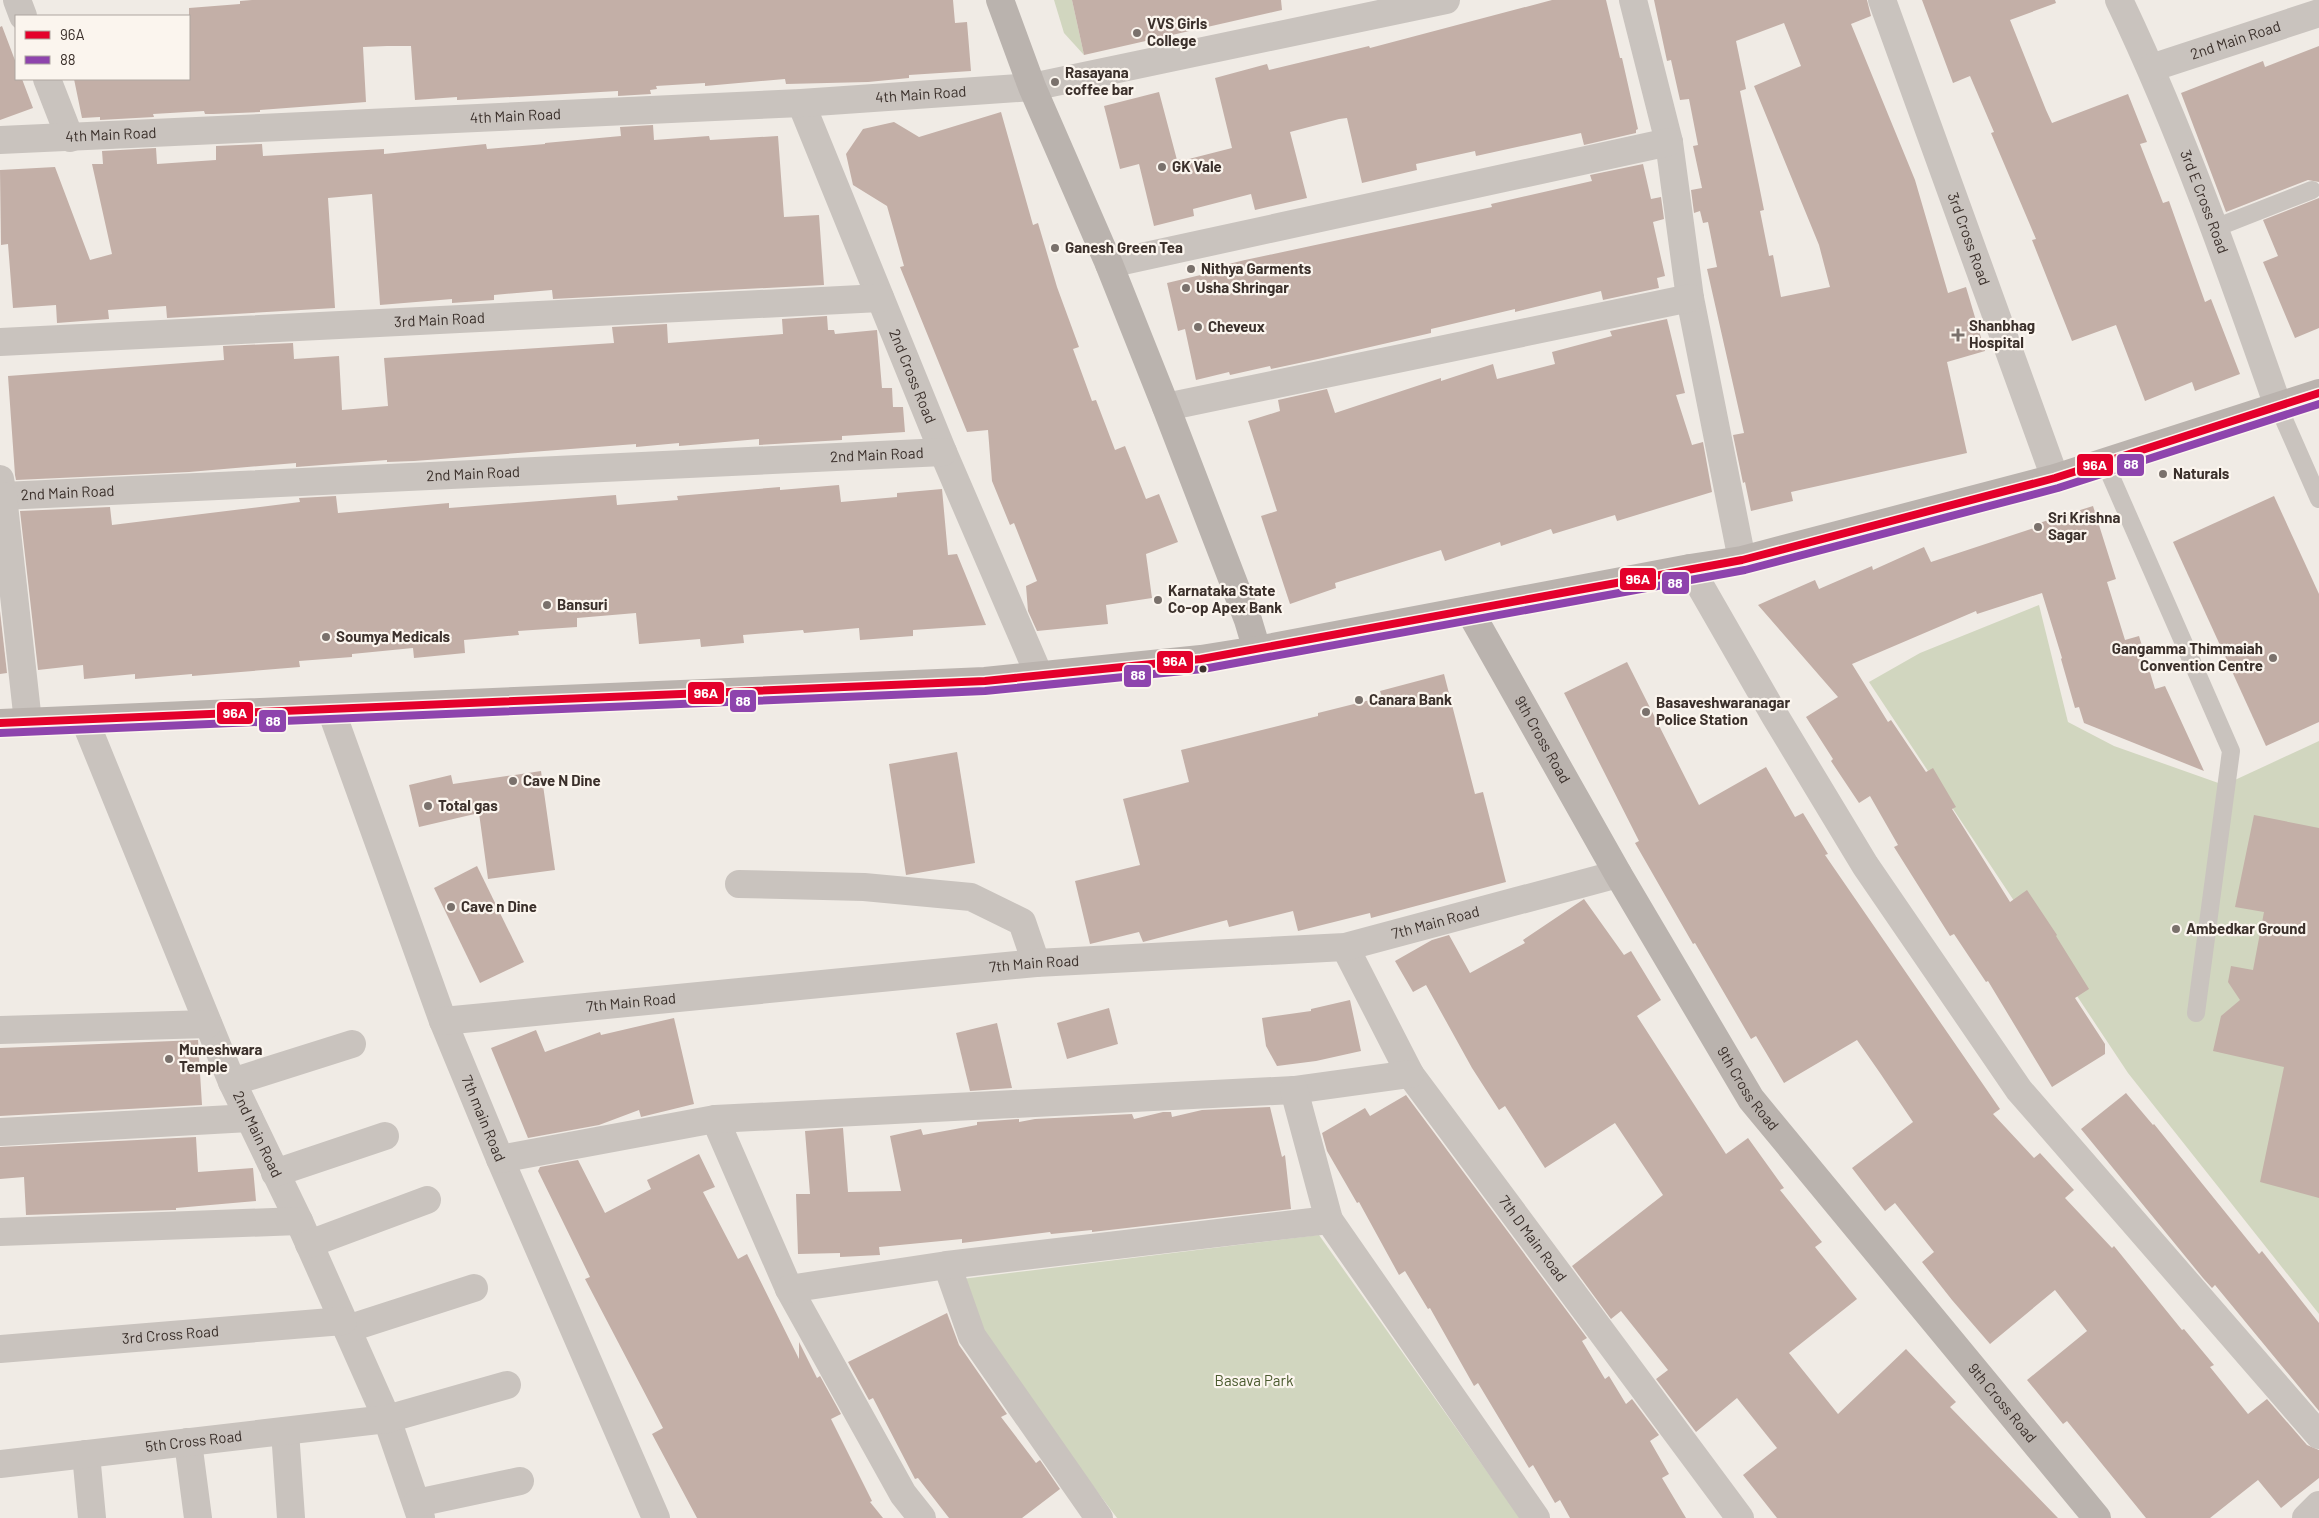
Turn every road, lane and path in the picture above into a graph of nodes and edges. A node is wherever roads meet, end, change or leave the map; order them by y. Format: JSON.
{"nodes":[{"id":1,"x":1000,"y":0,"type":"edge"},
{"id":2,"x":1633,"y":0,"type":"edge"},
{"id":3,"x":1882,"y":0,"type":"edge"},
{"id":4,"x":2119,"y":0,"type":"edge"},
{"id":5,"x":1438,"y":1,"type":"edge"},
{"id":6,"x":2319,"y":13,"type":"edge"},
{"id":7,"x":2151,"y":68,"type":"junction"},
{"id":8,"x":47,"y":80,"type":"edge"},
{"id":9,"x":1032,"y":87,"type":"junction"},
{"id":10,"x":801,"y":103,"type":"junction"},
{"id":11,"x":70,"y":138,"type":"junction"},
{"id":12,"x":0,"y":140,"type":"edge"},
{"id":13,"x":1669,"y":142,"type":"junction"},
{"id":14,"x":2312,"y":190,"type":"dead end"},
{"id":15,"x":2215,"y":228,"type":"junction"},
{"id":16,"x":1109,"y":264,"type":"junction"},
{"id":17,"x":880,"y":298,"type":"junction"},
{"id":18,"x":1690,"y":298,"type":"junction"},
{"id":19,"x":0,"y":342,"type":"edge"},
{"id":20,"x":2319,"y":394,"type":"edge"},
{"id":21,"x":2278,"y":406,"type":"junction"},
{"id":22,"x":1166,"y":407,"type":"junction"},
{"id":23,"x":943,"y":452,"type":"junction"},
{"id":24,"x":2105,"y":463,"type":"junction"},
{"id":25,"x":2055,"y":478,"type":"junction"},
{"id":26,"x":1,"y":490,"type":"edge"},
{"id":27,"x":2319,"y":499,"type":"edge"},
{"id":28,"x":1742,"y":560,"type":"junction"},
{"id":29,"x":1690,"y":568,"type":"junction"},
{"id":30,"x":1469,"y":610,"type":"junction"},
{"id":31,"x":1257,"y":650,"type":"junction"},
{"id":32,"x":1039,"y":675,"type":"junction"},
{"id":33,"x":332,"y":710,"type":"junction"},
{"id":34,"x":85,"y":721,"type":"junction"},
{"id":35,"x":28,"y":722,"type":"junction"},
{"id":36,"x":0,"y":723,"type":"edge"},
{"id":37,"x":1618,"y":874,"type":"junction"},
{"id":38,"x":739,"y":884,"type":"dead end"},
{"id":39,"x":1345,"y":947,"type":"junction"},
{"id":40,"x":1036,"y":963,"type":"junction"},
{"id":41,"x":2196,"y":1013,"type":"dead end"},
{"id":42,"x":443,"y":1021,"type":"junction"},
{"id":43,"x":208,"y":1024,"type":"junction"},
{"id":44,"x":0,"y":1030,"type":"edge"},
{"id":45,"x":352,"y":1044,"type":"dead end"},
{"id":46,"x":1410,"y":1074,"type":"junction"},
{"id":47,"x":232,"y":1082,"type":"junction"},
{"id":48,"x":1294,"y":1090,"type":"junction"},
{"id":49,"x":249,"y":1118,"type":"junction"},
{"id":50,"x":715,"y":1119,"type":"junction"},
{"id":51,"x":0,"y":1132,"type":"edge"},
{"id":52,"x":385,"y":1136,"type":"dead end"},
{"id":53,"x":500,"y":1159,"type":"junction"},
{"id":54,"x":275,"y":1174,"type":"junction"},
{"id":55,"x":427,"y":1200,"type":"dead end"},
{"id":56,"x":1329,"y":1220,"type":"junction"},
{"id":57,"x":0,"y":1232,"type":"edge"},
{"id":58,"x":304,"y":1233,"type":"junction"},
{"id":59,"x":947,"y":1266,"type":"junction"},
{"id":60,"x":474,"y":1288,"type":"dead end"},
{"id":61,"x":789,"y":1289,"type":"junction"},
{"id":62,"x":345,"y":1325,"type":"junction"},
{"id":63,"x":0,"y":1349,"type":"edge"},
{"id":64,"x":507,"y":1385,"type":"dead end"},
{"id":65,"x":387,"y":1419,"type":"junction"},
{"id":66,"x":285,"y":1431,"type":"junction"},
{"id":67,"x":2319,"y":1435,"type":"edge"},
{"id":68,"x":188,"y":1442,"type":"junction"},
{"id":69,"x":86,"y":1454,"type":"junction"},
{"id":70,"x":0,"y":1464,"type":"edge"},
{"id":71,"x":520,"y":1481,"type":"dead end"},
{"id":72,"x":2319,"y":1505,"type":"edge"},
{"id":73,"x":419,"y":1511,"type":"edge"},
{"id":74,"x":92,"y":1518,"type":"edge"},
{"id":75,"x":198,"y":1518,"type":"edge"},
{"id":76,"x":292,"y":1518,"type":"edge"},
{"id":77,"x":656,"y":1518,"type":"edge"},
{"id":78,"x":922,"y":1518,"type":"edge"},
{"id":79,"x":1099,"y":1518,"type":"edge"},
{"id":80,"x":1536,"y":1518,"type":"edge"},
{"id":81,"x":1740,"y":1518,"type":"edge"},
{"id":82,"x":2097,"y":1518,"type":"edge"},
{"id":83,"x":2306,"y":1518,"type":"edge"}],
"edges":[{"from":1,"to":9,"type":"main road"},
{"from":2,"to":13,"type":"street"},
{"from":3,"to":25,"type":"street","name":"3rd Cross Road"},
{"from":4,"to":7,"type":"street","name":"3rd E Cross Road"},
{"from":5,"to":9,"type":"street","name":"4th Main Road"},
{"from":6,"to":7,"type":"street","name":"2nd Main Road"},
{"from":7,"to":15,"type":"street","name":"3rd E Cross Road"},
{"from":8,"to":11,"type":"street"},
{"from":9,"to":10,"type":"street","name":"4th Main Road"},
{"from":9,"to":16,"type":"main road"},
{"from":10,"to":11,"type":"street","name":"4th Main Road"},
{"from":10,"to":17,"type":"street","name":"2nd Cross Road"},
{"from":11,"to":12,"type":"street","name":"4th Main Road"},
{"from":13,"to":16,"type":"street"},
{"from":13,"to":18,"type":"street"},
{"from":14,"to":15,"type":"lane"},
{"from":15,"to":21,"type":"street","name":"3rd E Cross Road"},
{"from":16,"to":22,"type":"main road"},
{"from":17,"to":19,"type":"street","name":"3rd Main Road"},
{"from":17,"to":23,"type":"street","name":"2nd Cross Road"},
{"from":18,"to":22,"type":"street"},
{"from":18,"to":28,"type":"street"},
{"from":20,"to":21,"type":"main road"},
{"from":21,"to":24,"type":"main road"},
{"from":21,"to":27,"type":"lane"},
{"from":22,"to":31,"type":"main road"},
{"from":23,"to":26,"type":"street","name":"2nd Main Road"},
{"from":23,"to":32,"type":"street","name":"2nd Cross Road"},
{"from":24,"to":25,"type":"main road"},
{"from":24,"to":41,"type":"lane"},
{"from":25,"to":28,"type":"main road"},
{"from":26,"to":35,"type":"street"},
{"from":28,"to":29,"type":"main road"},
{"from":29,"to":30,"type":"main road"},
{"from":29,"to":67,"type":"street"},
{"from":30,"to":31,"type":"main road"},
{"from":30,"to":37,"type":"main road","name":"9th Cross Road"},
{"from":31,"to":32,"type":"main road"},
{"from":32,"to":33,"type":"main road"},
{"from":33,"to":34,"type":"main road"},
{"from":33,"to":42,"type":"street","name":"7th main Road"},
{"from":34,"to":35,"type":"main road"},
{"from":34,"to":43,"type":"street","name":"2nd Main Road"},
{"from":35,"to":36,"type":"main road"},
{"from":37,"to":39,"type":"street","name":"7th Main Road"},
{"from":37,"to":82,"type":"main road","name":"9th Cross Road"},
{"from":38,"to":40,"type":"street"},
{"from":39,"to":40,"type":"street","name":"7th Main Road"},
{"from":39,"to":46,"type":"street","name":"7th D Main Road"},
{"from":40,"to":42,"type":"street","name":"7th Main Road"},
{"from":42,"to":53,"type":"street","name":"7th main Road"},
{"from":43,"to":44,"type":"street"},
{"from":43,"to":47,"type":"street","name":"2nd Main Road"},
{"from":45,"to":47,"type":"street"},
{"from":46,"to":48,"type":"street"},
{"from":46,"to":81,"type":"street","name":"7th D Main Road"},
{"from":47,"to":49,"type":"street","name":"2nd Main Road"},
{"from":48,"to":50,"type":"street"},
{"from":48,"to":56,"type":"street"},
{"from":49,"to":51,"type":"street"},
{"from":49,"to":54,"type":"street","name":"2nd Main Road"},
{"from":50,"to":53,"type":"street"},
{"from":50,"to":61,"type":"street"},
{"from":52,"to":54,"type":"street"},
{"from":53,"to":77,"type":"street","name":"7th main Road"},
{"from":54,"to":58,"type":"street","name":"2nd Main Road"},
{"from":55,"to":58,"type":"street"},
{"from":56,"to":59,"type":"street"},
{"from":56,"to":80,"type":"street"},
{"from":57,"to":58,"type":"street"},
{"from":58,"to":62,"type":"street","name":"2nd Main Road"},
{"from":59,"to":61,"type":"street"},
{"from":59,"to":79,"type":"street"},
{"from":60,"to":62,"type":"street","name":"3rd Cross Road"},
{"from":61,"to":78,"type":"street"},
{"from":62,"to":63,"type":"street","name":"3rd Cross Road"},
{"from":62,"to":65,"type":"street","name":"2nd Main Road"},
{"from":64,"to":65,"type":"street","name":"5th Cross Road"},
{"from":65,"to":66,"type":"street","name":"5th Cross Road"},
{"from":65,"to":73,"type":"street","name":"2nd Main Road"},
{"from":66,"to":68,"type":"street","name":"5th Cross Road"},
{"from":66,"to":76,"type":"street"},
{"from":68,"to":69,"type":"street","name":"5th Cross Road"},
{"from":68,"to":75,"type":"street"},
{"from":69,"to":70,"type":"street","name":"5th Cross Road"},
{"from":69,"to":74,"type":"street"},
{"from":71,"to":73,"type":"street"},
{"from":72,"to":83,"type":"street"}]}
